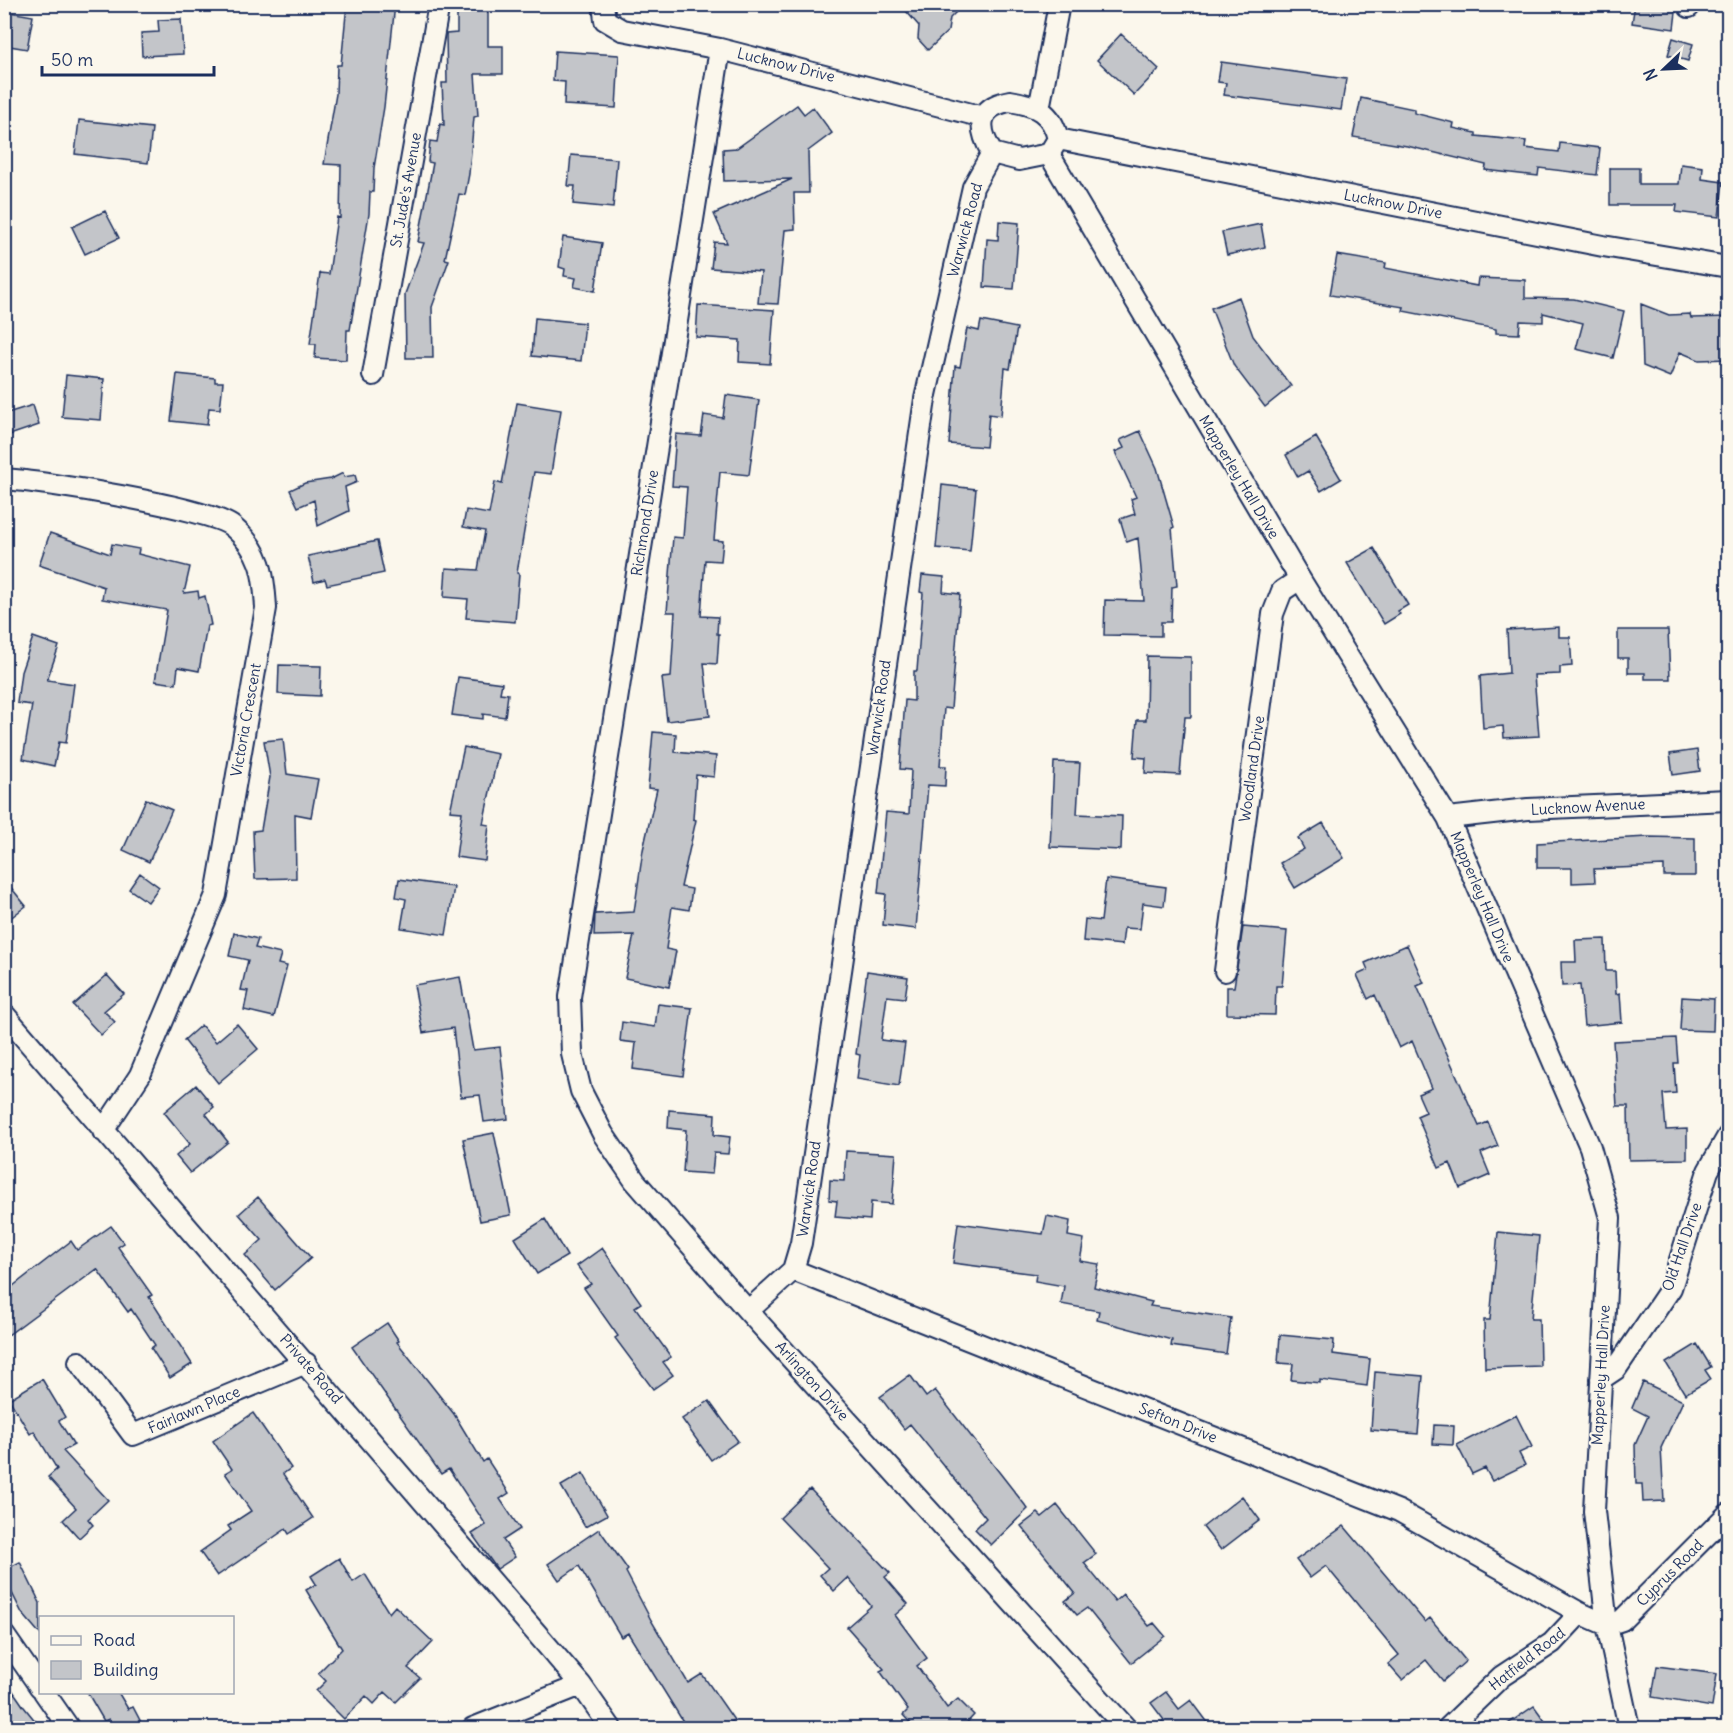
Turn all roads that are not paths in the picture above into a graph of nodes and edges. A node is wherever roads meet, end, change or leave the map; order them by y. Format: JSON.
{"nodes":[{"id":1,"x":439,"y":4,"type":"edge"},
{"id":2,"x":603,"y":4,"type":"edge"},
{"id":3,"x":1059,"y":4,"type":"edge"},
{"id":4,"x":720,"y":49,"type":"junction"},
{"id":5,"x":1039,"y":109,"type":"junction"},
{"id":6,"x":983,"y":117,"type":"junction"},
{"id":7,"x":1053,"y":147,"type":"junction"},
{"id":8,"x":992,"y":153,"type":"junction"},
{"id":9,"x":1728,"y":267,"type":"edge"},
{"id":10,"x":373,"y":375,"type":"dead end"},
{"id":11,"x":4,"y":479,"type":"edge"},
{"id":12,"x":1300,"y":579,"type":"junction"},
{"id":13,"x":1728,"y":800,"type":"edge"},
{"id":14,"x":1448,"y":818,"type":"junction"},
{"id":15,"x":1225,"y":971,"type":"dead end"},
{"id":16,"x":570,"y":997,"type":"joint"},
{"id":17,"x":4,"y":1014,"type":"edge"},
{"id":18,"x":103,"y":1131,"type":"junction"},
{"id":19,"x":1728,"y":1136,"type":"edge"},
{"id":20,"x":793,"y":1270,"type":"junction"},
{"id":21,"x":748,"y":1311,"type":"junction"},
{"id":22,"x":79,"y":1362,"type":"dead end"},
{"id":23,"x":306,"y":1363,"type":"junction"},
{"id":24,"x":1601,"y":1379,"type":"junction"},
{"id":25,"x":1728,"y":1514,"type":"edge"},
{"id":26,"x":1580,"y":1613,"type":"junction"},
{"id":27,"x":1607,"y":1625,"type":"junction"},
{"id":28,"x":4,"y":1635,"type":"edge"},
{"id":29,"x":581,"y":1685,"type":"junction"},
{"id":30,"x":39,"y":1686,"type":"edge"},
{"id":31,"x":45,"y":1694,"type":"edge"},
{"id":32,"x":69,"y":1728,"type":"edge"},
{"id":33,"x":472,"y":1728,"type":"edge"},
{"id":34,"x":611,"y":1728,"type":"edge"},
{"id":35,"x":1126,"y":1728,"type":"edge"},
{"id":36,"x":1448,"y":1728,"type":"edge"},
{"id":37,"x":1629,"y":1728,"type":"edge"}],
"edges":[{"from":1,"to":10,"type":"street","name":"St. Jude's Avenue"},
{"from":2,"to":4,"type":"street","name":"Lucknow Drive"},
{"from":3,"to":5,"type":"street"},
{"from":4,"to":6,"type":"street","name":"Lucknow Drive"},
{"from":4,"to":16,"type":"street","name":"Richmond Drive"},
{"from":5,"to":6,"type":"street"},
{"from":5,"to":7,"type":"street"},
{"from":6,"to":8,"type":"street"},
{"from":7,"to":8,"type":"street","name":"Lucknow Drive"},
{"from":7,"to":9,"type":"street","name":"Lucknow Drive"},
{"from":7,"to":12,"type":"street","name":"Mapperley Hall Drive"},
{"from":8,"to":20,"type":"street","name":"Warwick Road"},
{"from":11,"to":18,"type":"street","name":"Victoria Crescent"},
{"from":12,"to":14,"type":"street","name":"Mapperley Hall Drive"},
{"from":12,"to":15,"type":"street","name":"Woodland Drive"},
{"from":13,"to":14,"type":"street","name":"Lucknow Avenue"},
{"from":14,"to":24,"type":"street","name":"Mapperley Hall Drive"},
{"from":16,"to":21,"type":"street","name":"Arlington Drive"},
{"from":17,"to":18,"type":"street","name":"Private Road"},
{"from":18,"to":23,"type":"street","name":"Private Road"},
{"from":19,"to":24,"type":"street","name":"Old Hall Drive"},
{"from":20,"to":21,"type":"street"},
{"from":20,"to":26,"type":"street","name":"Sefton Drive"},
{"from":21,"to":35,"type":"street","name":"Arlington Drive"},
{"from":22,"to":23,"type":"street","name":"Fairlawn Place"},
{"from":23,"to":29,"type":"street","name":"Private Road"},
{"from":24,"to":27,"type":"street","name":"Mapperley Hall Drive"},
{"from":25,"to":27,"type":"street","name":"Cyprus Road"},
{"from":26,"to":27,"type":"street","name":"Sefton Drive"},
{"from":26,"to":36,"type":"street","name":"Hatfield Road"},
{"from":27,"to":37,"type":"street","name":"Mapperley Hall Drive"},
{"from":28,"to":30,"type":"street"},
{"from":29,"to":33,"type":"street"},
{"from":29,"to":34,"type":"street","name":"Private Road"},
{"from":31,"to":32,"type":"street"}]}
